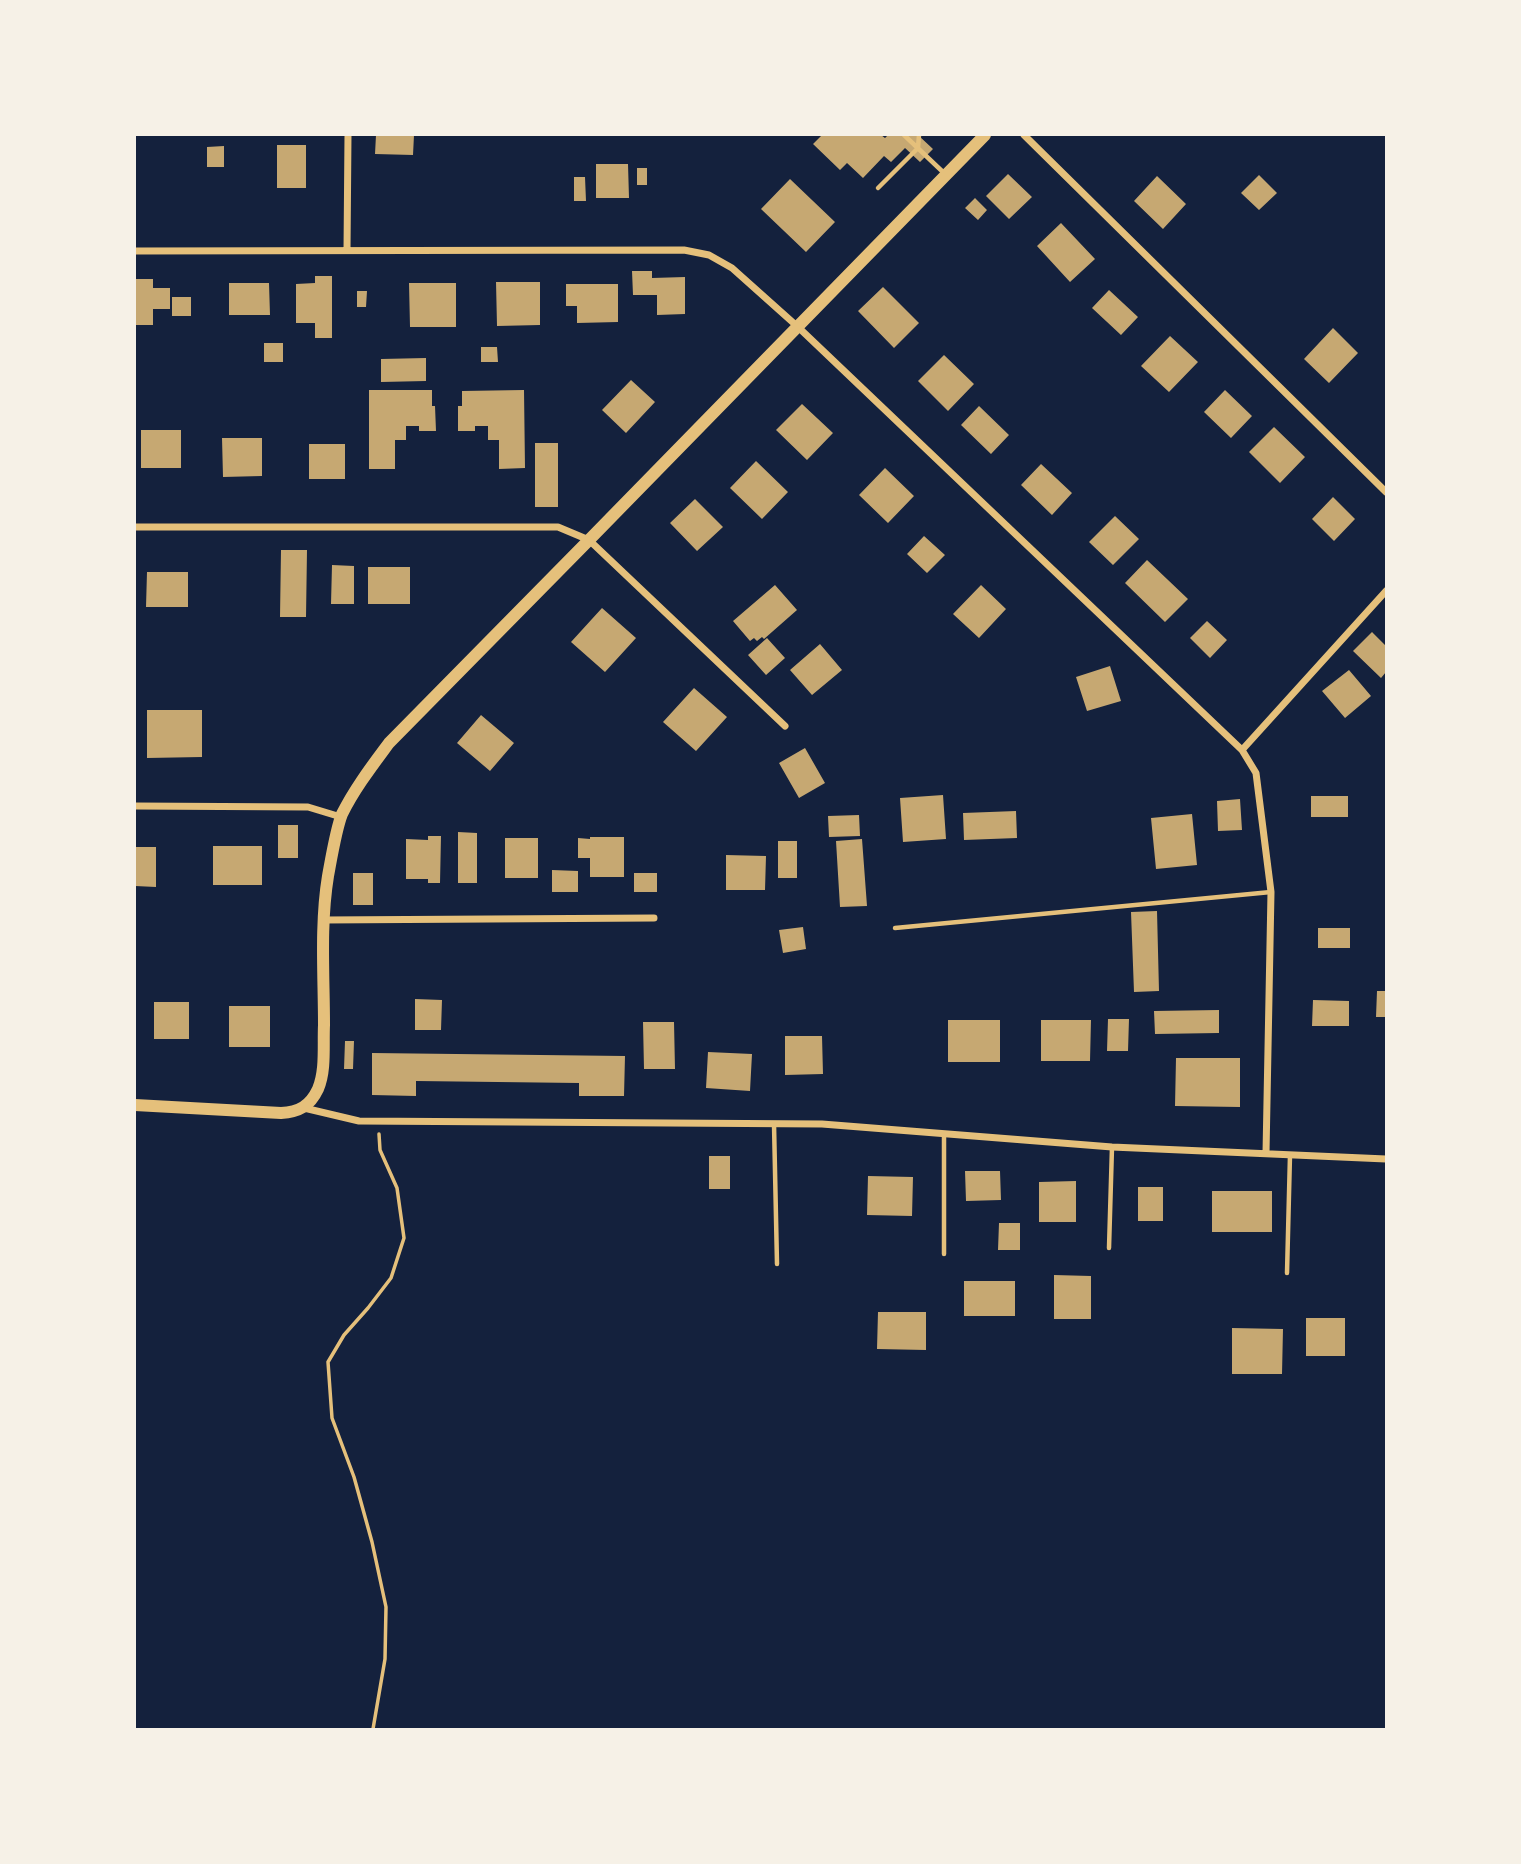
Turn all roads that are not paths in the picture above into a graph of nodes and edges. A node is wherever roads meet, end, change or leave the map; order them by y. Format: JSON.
{"nodes":[{"id":1,"x":348,"y":135,"type":"edge"},
{"id":2,"x":904,"y":135,"type":"edge"},
{"id":3,"x":919,"y":135,"type":"edge"},
{"id":4,"x":985,"y":135,"type":"edge"},
{"id":5,"x":1024,"y":135,"type":"edge"},
{"id":6,"x":918,"y":148,"type":"junction"},
{"id":7,"x":947,"y":175,"type":"junction"},
{"id":8,"x":878,"y":188,"type":"dead end"},
{"id":9,"x":348,"y":250,"type":"junction"},
{"id":10,"x":135,"y":251,"type":"edge"},
{"id":11,"x":799,"y":327,"type":"junction"},
{"id":12,"x":1386,"y":492,"type":"edge"},
{"id":13,"x":135,"y":527,"type":"edge"},
{"id":14,"x":589,"y":540,"type":"junction"},
{"id":15,"x":1386,"y":591,"type":"edge"},
{"id":16,"x":785,"y":726,"type":"dead end"},
{"id":17,"x":1242,"y":750,"type":"junction"},
{"id":18,"x":135,"y":806,"type":"edge"},
{"id":19,"x":341,"y":817,"type":"junction"},
{"id":20,"x":1270,"y":892,"type":"junction"},
{"id":21,"x":654,"y":918,"type":"dead end"},
{"id":22,"x":324,"y":920,"type":"junction"},
{"id":23,"x":895,"y":928,"type":"dead end"},
{"id":24,"x":135,"y":1105,"type":"edge"},
{"id":25,"x":304,"y":1108,"type":"junction"},
{"id":26,"x":775,"y":1123,"type":"junction"},
{"id":27,"x":944,"y":1133,"type":"junction"},
{"id":28,"x":1112,"y":1147,"type":"junction"},
{"id":29,"x":1266,"y":1153,"type":"junction"},
{"id":30,"x":1290,"y":1154,"type":"junction"},
{"id":31,"x":1386,"y":1159,"type":"edge"},
{"id":32,"x":1109,"y":1248,"type":"dead end"},
{"id":33,"x":944,"y":1254,"type":"dead end"},
{"id":34,"x":777,"y":1264,"type":"dead end"},
{"id":35,"x":1287,"y":1273,"type":"dead end"}],
"edges":[{"from":1,"to":9,"type":"street"},
{"from":2,"to":6,"type":"lane"},
{"from":3,"to":6,"type":"lane"},
{"from":4,"to":7,"type":"street"},
{"from":5,"to":12,"type":"street"},
{"from":6,"to":7,"type":"lane"},
{"from":6,"to":8,"type":"lane"},
{"from":7,"to":11,"type":"street"},
{"from":9,"to":10,"type":"street"},
{"from":9,"to":11,"type":"street"},
{"from":11,"to":14,"type":"street"},
{"from":11,"to":17,"type":"street"},
{"from":13,"to":14,"type":"street"},
{"from":14,"to":16,"type":"street"},
{"from":14,"to":19,"type":"street"},
{"from":15,"to":17,"type":"street"},
{"from":17,"to":20,"type":"street"},
{"from":18,"to":19,"type":"street"},
{"from":19,"to":22,"type":"street"},
{"from":20,"to":23,"type":"lane"},
{"from":20,"to":29,"type":"street"},
{"from":21,"to":22,"type":"street"},
{"from":22,"to":25,"type":"street"},
{"from":24,"to":25,"type":"street"},
{"from":25,"to":26,"type":"street"},
{"from":26,"to":27,"type":"street"},
{"from":26,"to":34,"type":"lane"},
{"from":27,"to":28,"type":"street"},
{"from":27,"to":33,"type":"lane"},
{"from":28,"to":29,"type":"street"},
{"from":28,"to":32,"type":"lane"},
{"from":29,"to":30,"type":"street"},
{"from":30,"to":31,"type":"street"},
{"from":30,"to":35,"type":"lane"}]}
